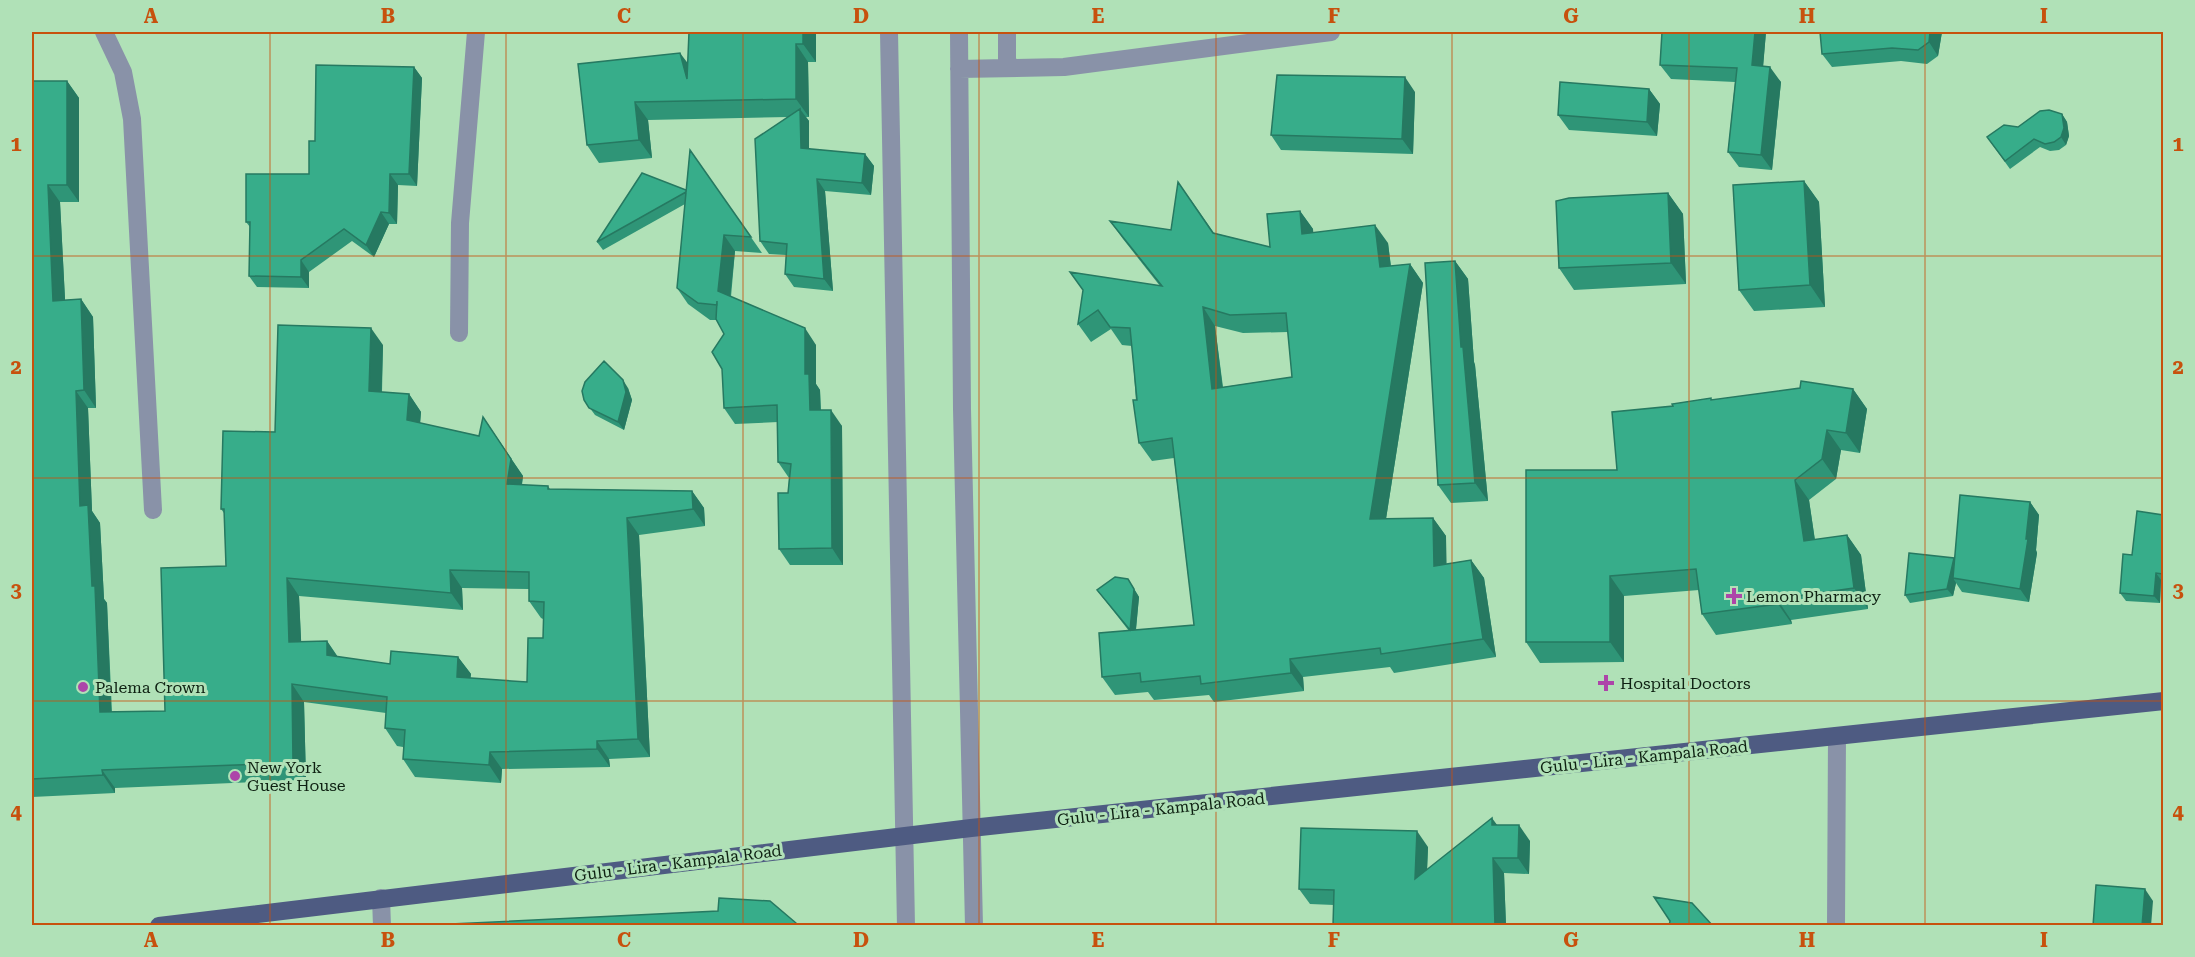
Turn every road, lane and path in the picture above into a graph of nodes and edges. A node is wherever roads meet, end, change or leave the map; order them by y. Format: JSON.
{"nodes":[{"id":1,"x":104,"y":32,"type":"edge"},
{"id":2,"x":476,"y":32,"type":"edge"},
{"id":3,"x":889,"y":32,"type":"edge"},
{"id":4,"x":959,"y":32,"type":"edge"},
{"id":5,"x":1007,"y":32,"type":"edge"},
{"id":6,"x":1331,"y":32,"type":"edge"},
{"id":7,"x":1007,"y":68,"type":"junction"},
{"id":8,"x":959,"y":69,"type":"junction"},
{"id":9,"x":459,"y":333,"type":"dead end"},
{"id":10,"x":153,"y":510,"type":"dead end"},
{"id":11,"x":2163,"y":701,"type":"edge"},
{"id":12,"x":1837,"y":736,"type":"junction"},
{"id":13,"x":971,"y":828,"type":"junction"},
{"id":14,"x":904,"y":837,"type":"junction"},
{"id":15,"x":381,"y":898,"type":"junction"},
{"id":16,"x":159,"y":926,"type":"edge"},
{"id":17,"x":382,"y":926,"type":"edge"},
{"id":18,"x":906,"y":926,"type":"edge"},
{"id":19,"x":974,"y":926,"type":"edge"},
{"id":20,"x":1836,"y":926,"type":"edge"}],
"edges":[{"from":1,"to":10,"type":"street"},
{"from":2,"to":9,"type":"street"},
{"from":3,"to":14,"type":"street"},
{"from":4,"to":8,"type":"street"},
{"from":5,"to":7,"type":"street"},
{"from":6,"to":7,"type":"street"},
{"from":7,"to":8,"type":"street"},
{"from":8,"to":13,"type":"street"},
{"from":11,"to":12,"type":"main road","name":"Gulu - Lira - Kampala Road"},
{"from":12,"to":13,"type":"main road","name":"Gulu - Lira - Kampala Road"},
{"from":12,"to":20,"type":"street"},
{"from":13,"to":14,"type":"main road","name":"Gulu - Lira - Kampala Road"},
{"from":13,"to":19,"type":"street"},
{"from":14,"to":15,"type":"main road","name":"Gulu - Lira - Kampala Road"},
{"from":14,"to":18,"type":"street"},
{"from":15,"to":16,"type":"main road","name":"Gulu - Lira - Kampala Road"},
{"from":15,"to":17,"type":"street"}]}
